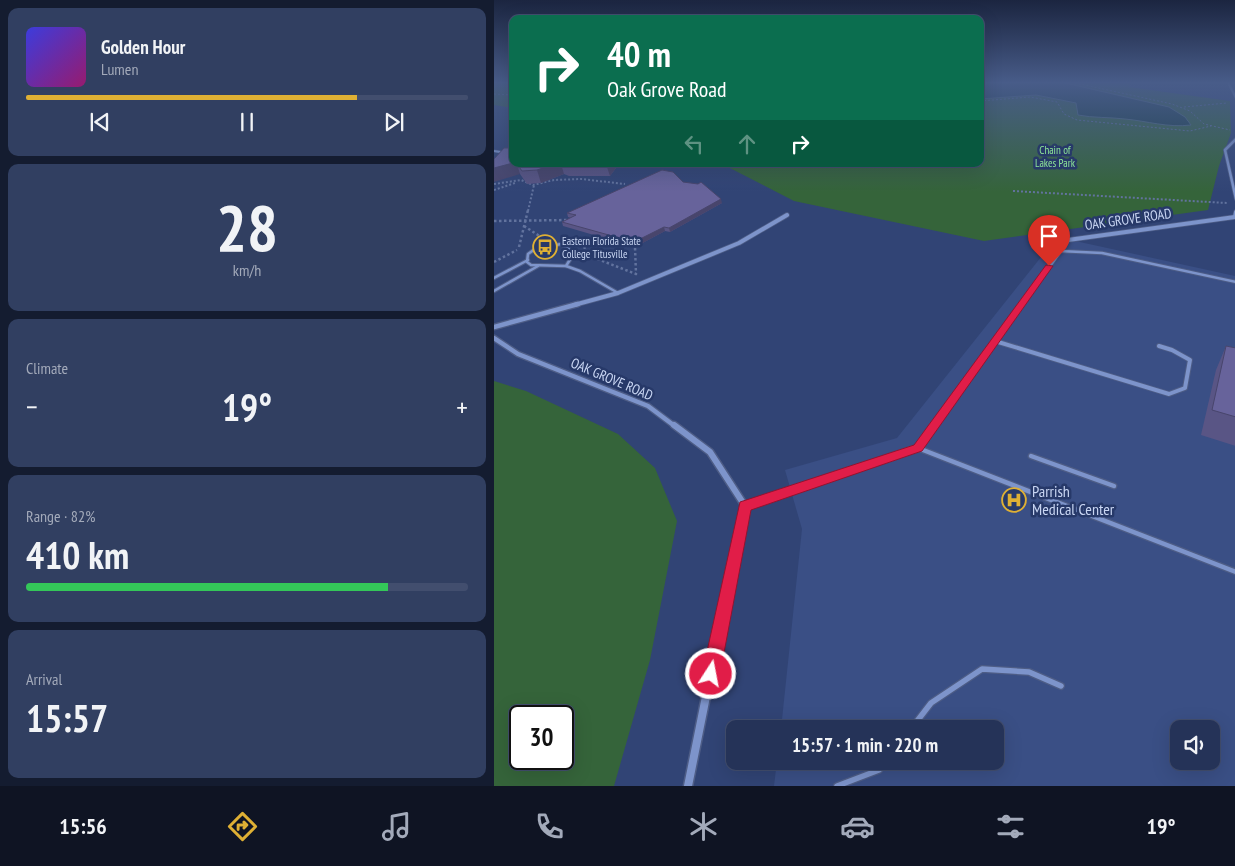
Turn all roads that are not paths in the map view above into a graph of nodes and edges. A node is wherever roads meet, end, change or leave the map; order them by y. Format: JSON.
{"nodes":[{"id":1,"x":1235,"y":139,"type":"edge"},
{"id":2,"x":494,"y":151,"type":"edge"},
{"id":3,"x":509,"y":153,"type":"edge"},
{"id":4,"x":1235,"y":199,"type":"edge"},
{"id":5,"x":1235,"y":212,"type":"edge"},
{"id":6,"x":787,"y":215,"type":"dead end"},
{"id":7,"x":1060,"y":252,"type":"junction"},
{"id":8,"x":528,"y":260,"type":"junction"},
{"id":9,"x":539,"y":265,"type":"junction"},
{"id":10,"x":566,"y":266,"type":"junction"},
{"id":11,"x":494,"y":278,"type":"edge"},
{"id":12,"x":1235,"y":282,"type":"edge"},
{"id":13,"x":494,"y":291,"type":"edge"},
{"id":14,"x":618,"y":293,"type":"junction"},
{"id":15,"x":494,"y":327,"type":"edge"},
{"id":16,"x":494,"y":338,"type":"edge"},
{"id":17,"x":995,"y":341,"type":"junction"},
{"id":18,"x":1159,"y":346,"type":"dead end"},
{"id":19,"x":918,"y":448,"type":"junction"},
{"id":20,"x":1031,"y":456,"type":"dead end"},
{"id":21,"x":1114,"y":486,"type":"dead end"},
{"id":22,"x":745,"y":506,"type":"junction"},
{"id":23,"x":1235,"y":572,"type":"edge"},
{"id":24,"x":1061,"y":686,"type":"dead end"},
{"id":25,"x":918,"y":720,"type":"edge"},
{"id":26,"x":879,"y":770,"type":"edge"},
{"id":27,"x":688,"y":786,"type":"edge"},
{"id":28,"x":837,"y":786,"type":"edge"}],
"edges":[{"from":1,"to":4,"type":"street"},
{"from":2,"to":3,"type":"lane"},
{"from":5,"to":7,"type":"street","name":"OAK GROVE ROAD"},
{"from":6,"to":14,"type":"street"},
{"from":7,"to":12,"type":"lane"},
{"from":7,"to":17,"type":"street","name":"OAK GROVE ROAD"},
{"from":8,"to":9,"type":"lane"},
{"from":8,"to":10,"type":"lane"},
{"from":8,"to":11,"type":"lane"},
{"from":9,"to":10,"type":"lane"},
{"from":9,"to":13,"type":"lane"},
{"from":10,"to":14,"type":"lane"},
{"from":14,"to":15,"type":"street"},
{"from":16,"to":22,"type":"street","name":"OAK GROVE ROAD"},
{"from":17,"to":18,"type":"lane"},
{"from":17,"to":19,"type":"street","name":"OAK GROVE ROAD"},
{"from":19,"to":22,"type":"street"},
{"from":19,"to":23,"type":"lane"},
{"from":20,"to":21,"type":"lane"},
{"from":22,"to":27,"type":"street"},
{"from":24,"to":25,"type":"lane"},
{"from":26,"to":28,"type":"lane"}]}
